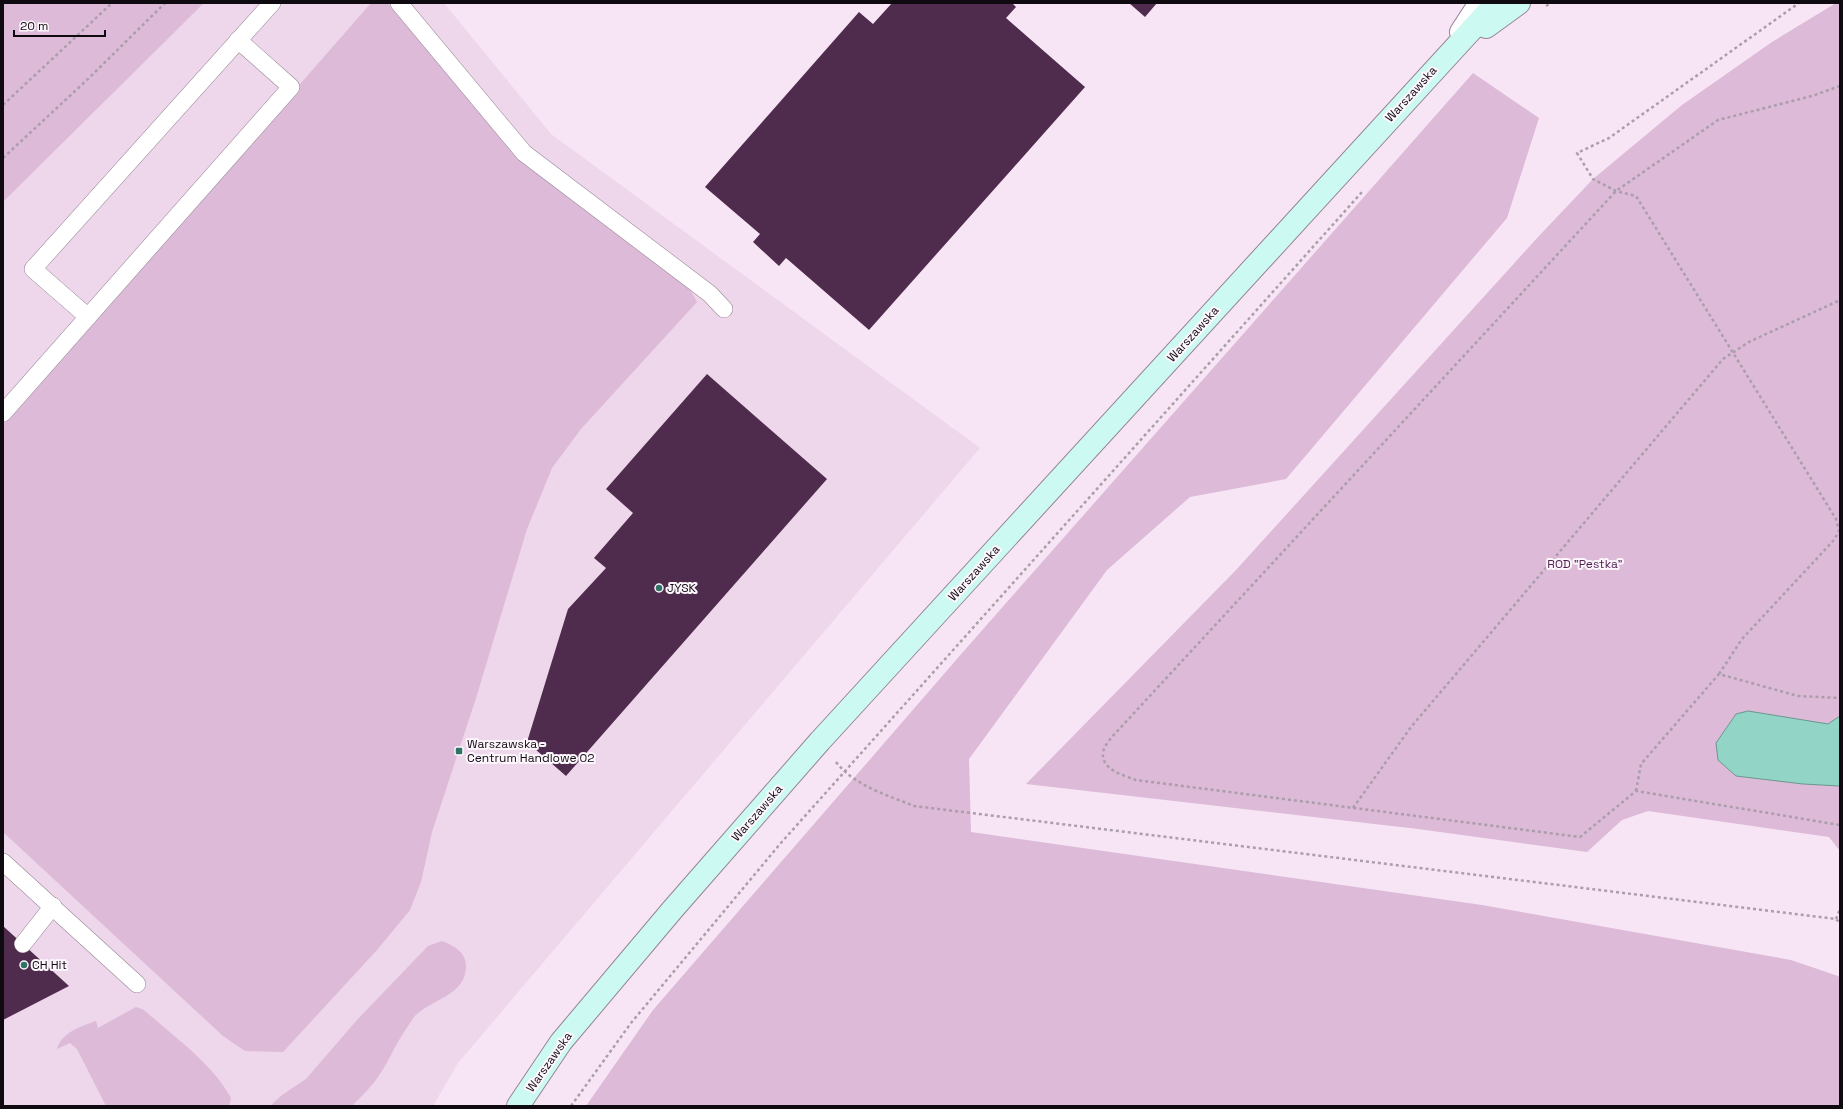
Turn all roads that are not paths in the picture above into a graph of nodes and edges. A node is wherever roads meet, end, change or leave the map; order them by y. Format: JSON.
{"nodes":[{"id":1,"x":272,"y":3,"type":"edge"},
{"id":2,"x":399,"y":3,"type":"edge"},
{"id":3,"x":1480,"y":3,"type":"edge"},
{"id":4,"x":1496,"y":3,"type":"edge"},
{"id":5,"x":1520,"y":3,"type":"edge"},
{"id":6,"x":238,"y":40,"type":"junction"},
{"id":7,"x":1448,"y":54,"type":"junction"},
{"id":8,"x":724,"y":309,"type":"dead end"},
{"id":9,"x":88,"y":317,"type":"junction"},
{"id":10,"x":3,"y":413,"type":"edge"},
{"id":11,"x":3,"y":862,"type":"edge"},
{"id":12,"x":53,"y":906,"type":"junction"},
{"id":13,"x":23,"y":944,"type":"dead end"},
{"id":14,"x":137,"y":984,"type":"dead end"},
{"id":15,"x":518,"y":1106,"type":"edge"}],
"edges":[{"from":1,"to":6,"type":"lane"},
{"from":2,"to":8,"type":"lane"},
{"from":3,"to":7,"type":"street"},
{"from":4,"to":7,"type":"main road","name":"Warszawska"},
{"from":5,"to":7,"type":"main road","name":"Warszawska"},
{"from":6,"to":9,"type":"lane"},
{"from":6,"to":9,"type":"lane"},
{"from":7,"to":15,"type":"main road","name":"Warszawska"},
{"from":9,"to":10,"type":"lane"},
{"from":11,"to":12,"type":"lane"},
{"from":12,"to":13,"type":"lane"},
{"from":12,"to":14,"type":"lane"}]}
